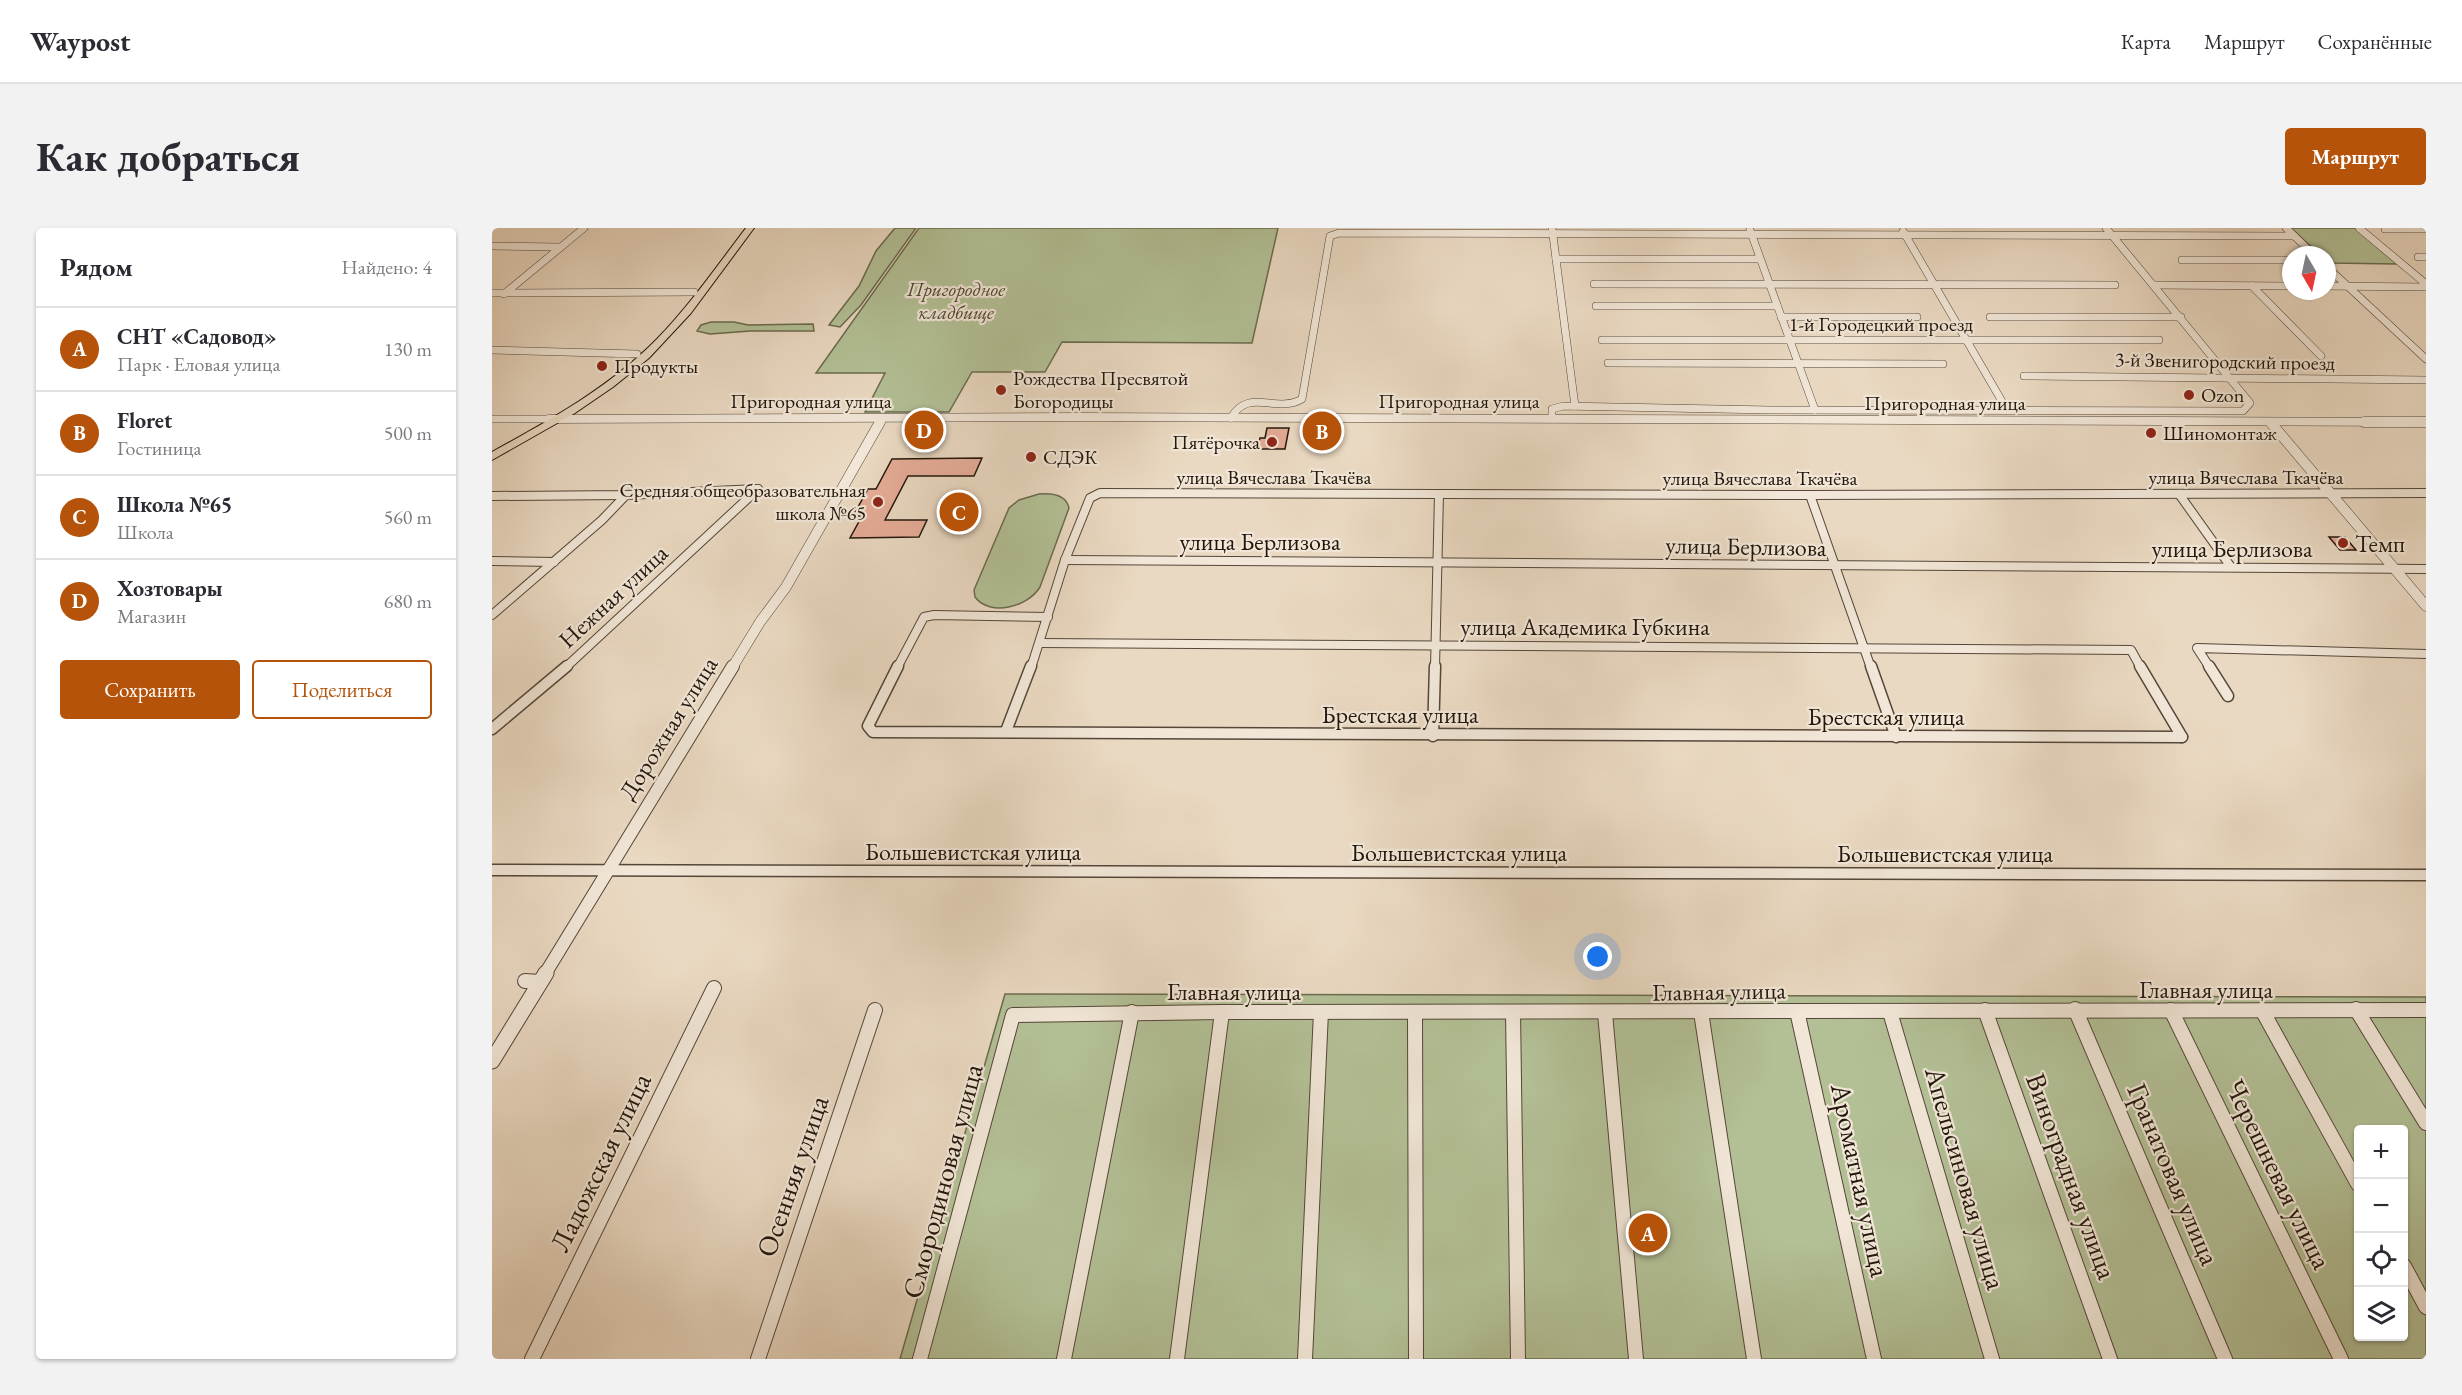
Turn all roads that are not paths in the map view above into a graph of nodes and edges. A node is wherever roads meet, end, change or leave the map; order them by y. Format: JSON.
{"nodes":[{"id":1,"x":584,"y":228,"type":"edge"},
{"id":2,"x":741,"y":228,"type":"edge"},
{"id":3,"x":750,"y":228,"type":"edge"},
{"id":4,"x":2106,"y":228,"type":"edge"},
{"id":5,"x":2286,"y":228,"type":"edge"},
{"id":6,"x":2359,"y":228,"type":"edge"},
{"id":7,"x":2385,"y":229,"type":"edge"},
{"id":8,"x":2426,"y":229,"type":"edge"},
{"id":9,"x":1552,"y":231,"type":"edge"},
{"id":10,"x":1750,"y":231,"type":"edge"},
{"id":11,"x":1903,"y":232,"type":"edge"},
{"id":12,"x":2113,"y":236,"type":"junction"},
{"id":13,"x":2294,"y":236,"type":"junction"},
{"id":14,"x":492,"y":246,"type":"edge"},
{"id":15,"x":2305,"y":246,"type":"edge"},
{"id":16,"x":559,"y":247,"type":"junction"},
{"id":17,"x":1556,"y":259,"type":"junction"},
{"id":18,"x":1760,"y":259,"type":"junction"},
{"id":19,"x":2182,"y":260,"type":"dead end"},
{"id":20,"x":2282,"y":260,"type":"edge"},
{"id":21,"x":2336,"y":275,"type":"edge"},
{"id":22,"x":1594,"y":284,"type":"dead end"},
{"id":23,"x":1769,"y":284,"type":"junction"},
{"id":24,"x":1934,"y":285,"type":"junction"},
{"id":25,"x":2115,"y":285,"type":"dead end"},
{"id":26,"x":2154,"y":285,"type":"junction"},
{"id":27,"x":2252,"y":286,"type":"junction"},
{"id":28,"x":2282,"y":286,"type":"edge"},
{"id":29,"x":2336,"y":286,"type":"edge"},
{"id":30,"x":2426,"y":286,"type":"edge"},
{"id":31,"x":2350,"y":287,"type":"junction"},
{"id":32,"x":694,"y":292,"type":"junction"},
{"id":33,"x":492,"y":293,"type":"edge"},
{"id":34,"x":504,"y":294,"type":"junction"},
{"id":35,"x":1596,"y":306,"type":"dead end"},
{"id":36,"x":1777,"y":306,"type":"junction"},
{"id":37,"x":1781,"y":317,"type":"junction"},
{"id":38,"x":1917,"y":317,"type":"dead end"},
{"id":39,"x":1990,"y":317,"type":"dead end"},
{"id":40,"x":2181,"y":317,"type":"junction"},
{"id":41,"x":1602,"y":340,"type":"dead end"},
{"id":42,"x":1789,"y":340,"type":"junction"},
{"id":43,"x":1967,"y":340,"type":"junction"},
{"id":44,"x":2159,"y":340,"type":"dead end"},
{"id":45,"x":492,"y":350,"type":"edge"},
{"id":46,"x":637,"y":354,"type":"junction"},
{"id":47,"x":2321,"y":356,"type":"dead end"},
{"id":48,"x":2426,"y":359,"type":"edge"},
{"id":49,"x":1608,"y":363,"type":"dead end"},
{"id":50,"x":1798,"y":363,"type":"junction"},
{"id":51,"x":1943,"y":364,"type":"dead end"},
{"id":52,"x":2024,"y":376,"type":"dead end"},
{"id":53,"x":2230,"y":378,"type":"junction"},
{"id":54,"x":2426,"y":380,"type":"edge"},
{"id":55,"x":1575,"y":406,"type":"junction"},
{"id":56,"x":1770,"y":410,"type":"junction"},
{"id":57,"x":1815,"y":410,"type":"junction"},
{"id":58,"x":2007,"y":410,"type":"junction"},
{"id":59,"x":2023,"y":410,"type":"junction"},
{"id":60,"x":1231,"y":418,"type":"junction"},
{"id":61,"x":492,"y":419,"type":"edge"},
{"id":62,"x":549,"y":419,"type":"junction"},
{"id":63,"x":562,"y":419,"type":"junction"},
{"id":64,"x":882,"y":419,"type":"junction"},
{"id":65,"x":1552,"y":419,"type":"junction"},
{"id":66,"x":1773,"y":420,"type":"junction"},
{"id":67,"x":2028,"y":421,"type":"junction"},
{"id":68,"x":2426,"y":422,"type":"edge"},
{"id":69,"x":2271,"y":423,"type":"junction"},
{"id":70,"x":492,"y":450,"type":"edge"},
{"id":71,"x":492,"y":457,"type":"edge"},
{"id":72,"x":2331,"y":493,"type":"junction"},
{"id":73,"x":2426,"y":493,"type":"edge"},
{"id":74,"x":1439,"y":494,"type":"junction"},
{"id":75,"x":2179,"y":494,"type":"junction"},
{"id":76,"x":626,"y":495,"type":"junction"},
{"id":77,"x":1810,"y":495,"type":"junction"},
{"id":78,"x":492,"y":496,"type":"edge"},
{"id":79,"x":492,"y":561,"type":"edge"},
{"id":80,"x":1065,"y":561,"type":"junction"},
{"id":81,"x":1436,"y":561,"type":"junction"},
{"id":82,"x":554,"y":562,"type":"junction"},
{"id":83,"x":1835,"y":566,"type":"junction"},
{"id":84,"x":2231,"y":567,"type":"junction"},
{"id":85,"x":2394,"y":569,"type":"junction"},
{"id":86,"x":2426,"y":569,"type":"edge"},
{"id":87,"x":2426,"y":606,"type":"edge"},
{"id":88,"x":492,"y":615,"type":"edge"},
{"id":89,"x":1048,"y":617,"type":"junction"},
{"id":90,"x":1040,"y":643,"type":"junction"},
{"id":91,"x":1436,"y":647,"type":"junction"},
{"id":92,"x":1864,"y":648,"type":"junction"},
{"id":93,"x":2426,"y":654,"type":"edge"},
{"id":94,"x":2228,"y":696,"type":"dead end"},
{"id":95,"x":494,"y":725,"type":"edge"},
{"id":96,"x":1006,"y":731,"type":"junction"},
{"id":97,"x":1433,"y":736,"type":"junction"},
{"id":98,"x":1896,"y":737,"type":"junction"},
{"id":99,"x":2182,"y":737,"type":"joint"},
{"id":100,"x":492,"y":870,"type":"edge"},
{"id":101,"x":607,"y":871,"type":"junction"},
{"id":102,"x":2426,"y":875,"type":"edge"},
{"id":103,"x":714,"y":988,"type":"dead end"},
{"id":104,"x":2075,"y":1009,"type":"junction"},
{"id":105,"x":2356,"y":1009,"type":"junction"},
{"id":106,"x":875,"y":1010,"type":"dead end"},
{"id":107,"x":1985,"y":1010,"type":"junction"},
{"id":108,"x":2171,"y":1010,"type":"junction"},
{"id":109,"x":2262,"y":1010,"type":"junction"},
{"id":110,"x":2426,"y":1010,"type":"edge"},
{"id":111,"x":1797,"y":1011,"type":"junction"},
{"id":112,"x":1132,"y":1012,"type":"junction"},
{"id":113,"x":1222,"y":1012,"type":"junction"},
{"id":114,"x":1321,"y":1012,"type":"junction"},
{"id":115,"x":1414,"y":1012,"type":"junction"},
{"id":116,"x":1513,"y":1012,"type":"junction"},
{"id":117,"x":1701,"y":1012,"type":"junction"},
{"id":118,"x":1890,"y":1012,"type":"junction"},
{"id":119,"x":1605,"y":1013,"type":"junction"},
{"id":120,"x":1013,"y":1016,"type":"joint"},
{"id":121,"x":492,"y":1061,"type":"edge"},
{"id":122,"x":2426,"y":1123,"type":"edge"},
{"id":123,"x":2355,"y":1179,"type":"edge"},
{"id":124,"x":2408,"y":1275,"type":"edge"},
{"id":125,"x":2426,"y":1307,"type":"edge"},
{"id":126,"x":532,"y":1359,"type":"edge"},
{"id":127,"x":758,"y":1359,"type":"edge"},
{"id":128,"x":920,"y":1359,"type":"edge"},
{"id":129,"x":1064,"y":1359,"type":"edge"},
{"id":130,"x":1177,"y":1359,"type":"edge"},
{"id":131,"x":1305,"y":1359,"type":"edge"},
{"id":132,"x":1416,"y":1359,"type":"edge"},
{"id":133,"x":1518,"y":1359,"type":"edge"},
{"id":134,"x":1636,"y":1359,"type":"edge"},
{"id":135,"x":1754,"y":1359,"type":"edge"},
{"id":136,"x":1874,"y":1359,"type":"edge"},
{"id":137,"x":1992,"y":1359,"type":"edge"},
{"id":138,"x":2110,"y":1359,"type":"edge"},
{"id":139,"x":2225,"y":1359,"type":"edge"},
{"id":140,"x":2341,"y":1359,"type":"edge"}],
"edges":[{"from":1,"to":16,"type":"street"},
{"from":2,"to":32,"type":"main road"},
{"from":3,"to":63,"type":"main road"},
{"from":4,"to":12,"type":"street"},
{"from":5,"to":13,"type":"street"},
{"from":6,"to":30,"type":"street"},
{"from":7,"to":8,"type":"street"},
{"from":9,"to":10,"type":"street"},
{"from":9,"to":17,"type":"street"},
{"from":9,"to":60,"type":"street"},
{"from":10,"to":11,"type":"street"},
{"from":10,"to":18,"type":"street"},
{"from":11,"to":12,"type":"street"},
{"from":11,"to":24,"type":"street"},
{"from":12,"to":13,"type":"street"},
{"from":12,"to":26,"type":"street"},
{"from":13,"to":15,"type":"street"},
{"from":14,"to":16,"type":"street"},
{"from":16,"to":34,"type":"street"},
{"from":17,"to":18,"type":"street"},
{"from":17,"to":55,"type":"street"},
{"from":18,"to":23,"type":"street"},
{"from":19,"to":20,"type":"street"},
{"from":21,"to":31,"type":"street"},
{"from":22,"to":23,"type":"street"},
{"from":23,"to":24,"type":"street"},
{"from":23,"to":36,"type":"street"},
{"from":24,"to":25,"type":"street"},
{"from":24,"to":43,"type":"street"},
{"from":26,"to":27,"type":"street"},
{"from":26,"to":40,"type":"street"},
{"from":27,"to":28,"type":"street"},
{"from":27,"to":47,"type":"street"},
{"from":29,"to":31,"type":"street"},
{"from":30,"to":31,"type":"street"},
{"from":31,"to":48,"type":"street"},
{"from":32,"to":34,"type":"street"},
{"from":32,"to":46,"type":"main road"},
{"from":33,"to":34,"type":"street"},
{"from":35,"to":36,"type":"street"},
{"from":36,"to":37,"type":"street"},
{"from":37,"to":38,"type":"street"},
{"from":37,"to":42,"type":"street"},
{"from":39,"to":40,"type":"street"},
{"from":40,"to":53,"type":"street"},
{"from":41,"to":42,"type":"street","name":"1-й Городецкий проезд"},
{"from":42,"to":43,"type":"street","name":"1-й Городецкий проезд"},
{"from":42,"to":50,"type":"street"},
{"from":43,"to":44,"type":"street","name":"1-й Городецкий проезд"},
{"from":43,"to":58,"type":"street"},
{"from":45,"to":46,"type":"street"},
{"from":46,"to":62,"type":"main road"},
{"from":49,"to":50,"type":"street"},
{"from":50,"to":51,"type":"street"},
{"from":50,"to":57,"type":"street"},
{"from":52,"to":53,"type":"street","name":"3-й Звенигородский проезд"},
{"from":53,"to":54,"type":"street","name":"3-й Звенигородский проезд"},
{"from":53,"to":59,"type":"street"},
{"from":55,"to":56,"type":"street"},
{"from":55,"to":65,"type":"street"},
{"from":56,"to":57,"type":"street"},
{"from":56,"to":66,"type":"street"},
{"from":57,"to":58,"type":"street"},
{"from":58,"to":59,"type":"street"},
{"from":59,"to":67,"type":"street"},
{"from":60,"to":64,"type":"street","name":"Пригородная улица"},
{"from":60,"to":65,"type":"street","name":"Пригородная улица"},
{"from":61,"to":62,"type":"street","name":"Пригородная улица"},
{"from":62,"to":63,"type":"street","name":"Пригородная улица"},
{"from":62,"to":70,"type":"main road"},
{"from":63,"to":64,"type":"street","name":"Пригородная улица"},
{"from":63,"to":71,"type":"main road"},
{"from":64,"to":101,"type":"street","name":"Дорожная улица"},
{"from":65,"to":66,"type":"street","name":"Пригородная улица"},
{"from":66,"to":67,"type":"street","name":"Пригородная улица"},
{"from":67,"to":69,"type":"street","name":"Пригородная улица"},
{"from":68,"to":69,"type":"street","name":"Пригородная улица"},
{"from":69,"to":72,"type":"street"},
{"from":72,"to":73,"type":"street","name":"улица Вячеслава Ткачёва"},
{"from":72,"to":75,"type":"street","name":"улица Вячеслава Ткачёва"},
{"from":72,"to":85,"type":"street"},
{"from":74,"to":77,"type":"street","name":"улица Вячеслава Ткачёва"},
{"from":74,"to":80,"type":"street","name":"улица Вячеслава Ткачёва"},
{"from":74,"to":81,"type":"street"},
{"from":75,"to":77,"type":"street","name":"улица Вячеслава Ткачёва"},
{"from":75,"to":84,"type":"street"},
{"from":76,"to":78,"type":"street"},
{"from":76,"to":82,"type":"street"},
{"from":76,"to":95,"type":"street","name":"Нежная улица"},
{"from":77,"to":83,"type":"street"},
{"from":79,"to":82,"type":"street"},
{"from":80,"to":81,"type":"street","name":"улица Берлизова"},
{"from":80,"to":89,"type":"street"},
{"from":81,"to":83,"type":"street","name":"улица Берлизова"},
{"from":81,"to":91,"type":"street"},
{"from":82,"to":88,"type":"street"},
{"from":83,"to":84,"type":"street","name":"улица Берлизова"},
{"from":83,"to":92,"type":"street"},
{"from":84,"to":85,"type":"street","name":"улица Берлизова"},
{"from":85,"to":86,"type":"street","name":"улица Берлизова"},
{"from":85,"to":87,"type":"street"},
{"from":89,"to":90,"type":"street"},
{"from":89,"to":96,"type":"street","name":"Брестская улица"},
{"from":90,"to":91,"type":"street","name":"улица Академика Губкина"},
{"from":90,"to":96,"type":"street"},
{"from":91,"to":92,"type":"street","name":"улица Академика Губкина"},
{"from":91,"to":97,"type":"street"},
{"from":92,"to":98,"type":"street"},
{"from":92,"to":99,"type":"street","name":"улица Академика Губкина"},
{"from":93,"to":94,"type":"street"},
{"from":96,"to":97,"type":"street","name":"Брестская улица"},
{"from":97,"to":98,"type":"street","name":"Брестская улица"},
{"from":98,"to":99,"type":"street","name":"Брестская улица"},
{"from":100,"to":101,"type":"street","name":"Большевистская улица"},
{"from":101,"to":102,"type":"street","name":"Большевистская улица"},
{"from":101,"to":121,"type":"street","name":"Дорожная улица"},
{"from":103,"to":126,"type":"street","name":"Ладожская улица"},
{"from":104,"to":107,"type":"street","name":"Главная улица"},
{"from":104,"to":108,"type":"street","name":"Главная улица"},
{"from":104,"to":139,"type":"street","name":"Гранатовая улица"},
{"from":105,"to":109,"type":"street","name":"Главная улица"},
{"from":105,"to":110,"type":"street","name":"Главная улица"},
{"from":105,"to":122,"type":"street"},
{"from":106,"to":127,"type":"street","name":"Осенняя улица"},
{"from":107,"to":118,"type":"street","name":"Главная улица"},
{"from":107,"to":138,"type":"street","name":"Виноградная улица"},
{"from":108,"to":109,"type":"street","name":"Главная улица"},
{"from":108,"to":140,"type":"street","name":"Черешневая улица"},
{"from":109,"to":123,"type":"street"},
{"from":111,"to":117,"type":"street","name":"Главная улица"},
{"from":111,"to":118,"type":"street","name":"Главная улица"},
{"from":111,"to":136,"type":"street","name":"Ароматная улица"},
{"from":112,"to":113,"type":"street","name":"Главная улица"},
{"from":112,"to":120,"type":"street","name":"Главная улица"},
{"from":112,"to":129,"type":"street"},
{"from":113,"to":114,"type":"street","name":"Главная улица"},
{"from":113,"to":130,"type":"street"},
{"from":114,"to":115,"type":"street","name":"Главная улица"},
{"from":114,"to":131,"type":"street"},
{"from":115,"to":116,"type":"street","name":"Главная улица"},
{"from":115,"to":132,"type":"street"},
{"from":116,"to":119,"type":"street","name":"Главная улица"},
{"from":116,"to":133,"type":"street"},
{"from":117,"to":119,"type":"street","name":"Главная улица"},
{"from":117,"to":135,"type":"street"},
{"from":118,"to":137,"type":"street","name":"Апельсиновая улица"},
{"from":119,"to":134,"type":"street"},
{"from":120,"to":128,"type":"street","name":"Смородиновая улица"},
{"from":124,"to":125,"type":"street"}]}
